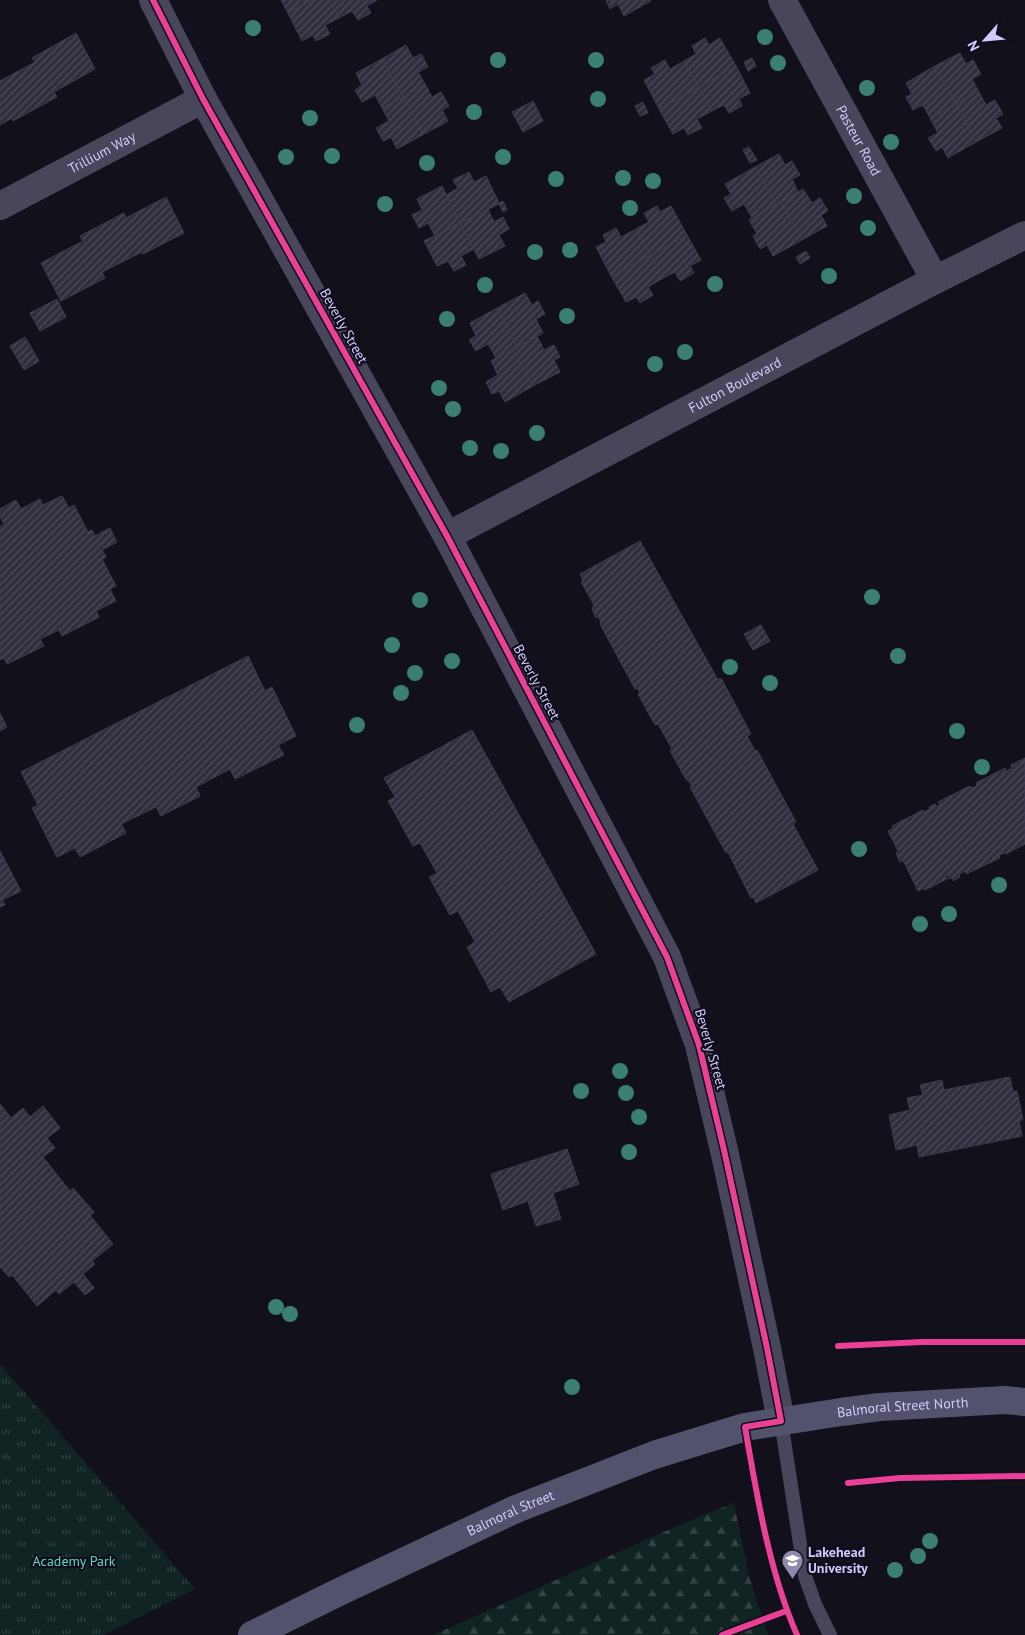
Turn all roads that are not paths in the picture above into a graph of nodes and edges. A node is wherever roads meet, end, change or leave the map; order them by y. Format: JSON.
{"nodes":[{"id":1,"x":153,"y":0,"type":"edge"},
{"id":2,"x":782,"y":0,"type":"edge"},
{"id":3,"x":203,"y":99,"type":"junction"},
{"id":4,"x":0,"y":206,"type":"edge"},
{"id":5,"x":1025,"y":235,"type":"edge"},
{"id":6,"x":935,"y":280,"type":"junction"},
{"id":7,"x":447,"y":536,"type":"junction"},
{"id":8,"x":1025,"y":1402,"type":"edge"},
{"id":9,"x":781,"y":1421,"type":"junction"},
{"id":10,"x":252,"y":1635,"type":"edge"},
{"id":11,"x":830,"y":1635,"type":"edge"}],
"edges":[{"from":1,"to":3,"type":"street","name":"Beverly Street"},
{"from":2,"to":6,"type":"street","name":"Pasteur Road"},
{"from":3,"to":4,"type":"street","name":"Trillium Way"},
{"from":3,"to":7,"type":"street","name":"Beverly Street"},
{"from":5,"to":6,"type":"street","name":"Fulton Boulevard"},
{"from":6,"to":7,"type":"street","name":"Fulton Boulevard"},
{"from":7,"to":9,"type":"street","name":"Beverly Street"},
{"from":8,"to":9,"type":"main road","name":"Balmoral Street North"},
{"from":9,"to":10,"type":"main road","name":"Balmoral Street"},
{"from":9,"to":11,"type":"lane"}]}
